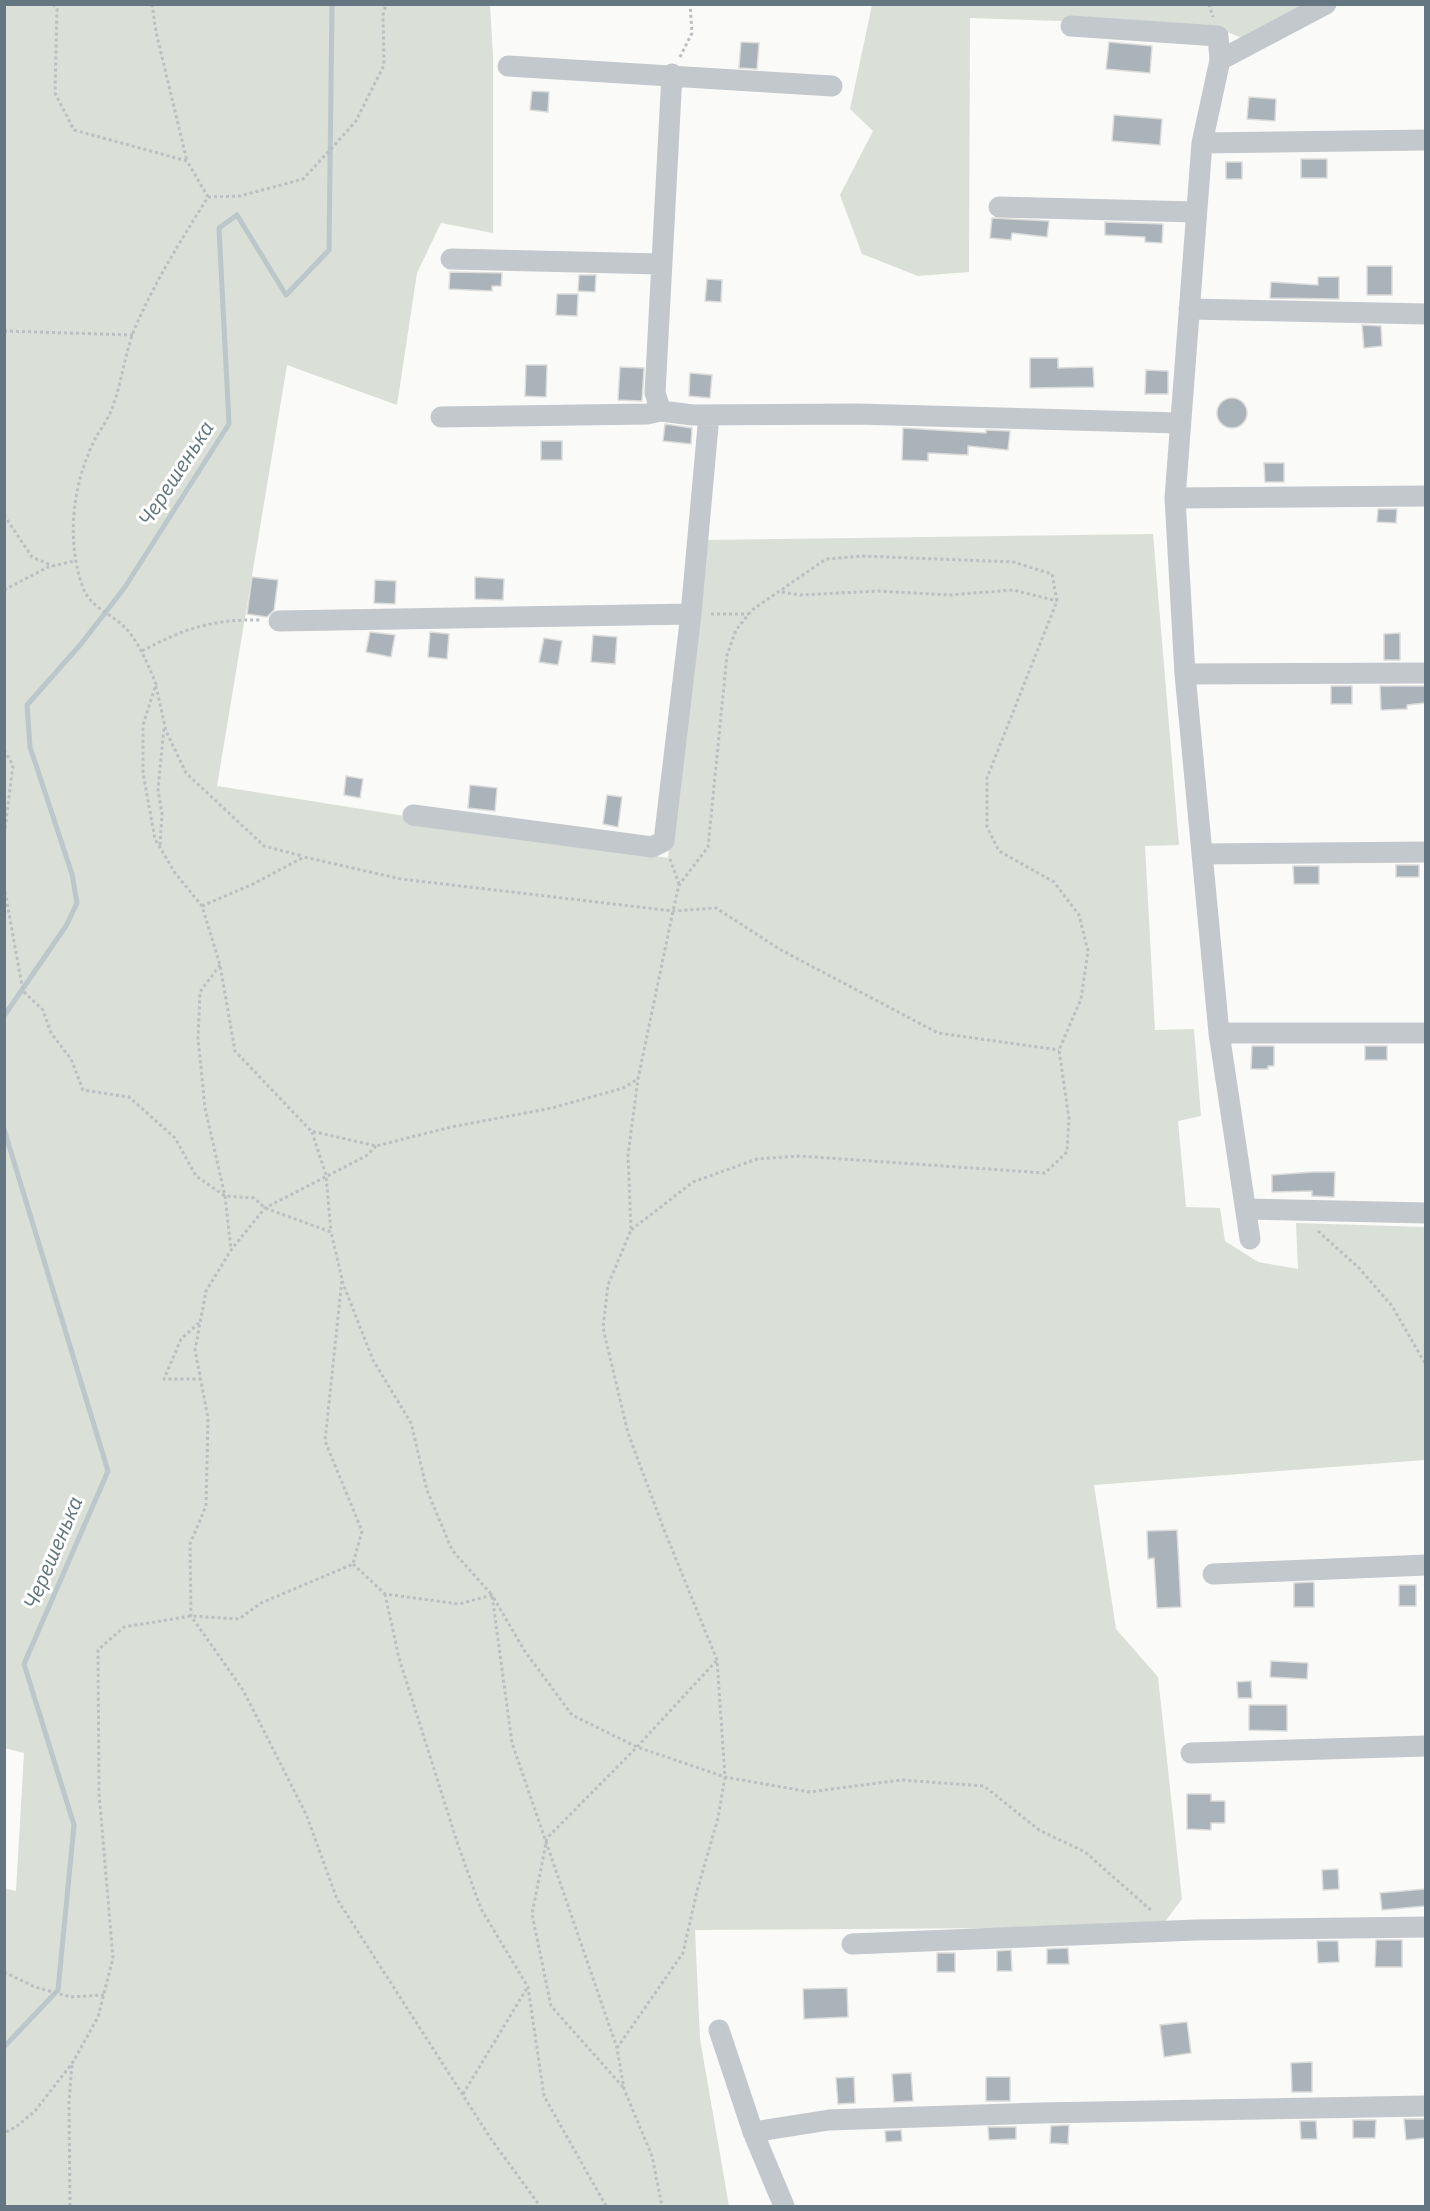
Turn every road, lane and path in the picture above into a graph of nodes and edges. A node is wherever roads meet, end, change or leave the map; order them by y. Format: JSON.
{"nodes":[{"id":1,"x":53,"y":4,"type":"edge"},
{"id":2,"x":152,"y":4,"type":"edge"},
{"id":3,"x":386,"y":4,"type":"edge"},
{"id":4,"x":690,"y":4,"type":"edge"},
{"id":5,"x":1326,"y":4,"type":"edge"},
{"id":6,"x":1071,"y":26,"type":"dead end"},
{"id":7,"x":1220,"y":60,"type":"junction"},
{"id":8,"x":508,"y":66,"type":"dead end"},
{"id":9,"x":672,"y":74,"type":"junction"},
{"id":10,"x":832,"y":86,"type":"dead end"},
{"id":11,"x":1425,"y":140,"type":"edge"},
{"id":12,"x":1202,"y":143,"type":"junction"},
{"id":13,"x":187,"y":161,"type":"junction"},
{"id":14,"x":208,"y":198,"type":"junction"},
{"id":15,"x":999,"y":207,"type":"dead end"},
{"id":16,"x":1197,"y":212,"type":"junction"},
{"id":17,"x":451,"y":259,"type":"dead end"},
{"id":18,"x":661,"y":264,"type":"junction"},
{"id":19,"x":1189,"y":309,"type":"junction"},
{"id":20,"x":1425,"y":314,"type":"edge"},
{"id":21,"x":4,"y":331,"type":"edge"},
{"id":22,"x":133,"y":335,"type":"junction"},
{"id":23,"x":660,"y":411,"type":"junction"},
{"id":24,"x":709,"y":415,"type":"junction"},
{"id":25,"x":441,"y":417,"type":"dead end"},
{"id":26,"x":1179,"y":423,"type":"junction"},
{"id":27,"x":1425,"y":496,"type":"edge"},
{"id":28,"x":1175,"y":498,"type":"junction"},
{"id":29,"x":4,"y":515,"type":"edge"},
{"id":30,"x":75,"y":561,"type":"junction"},
{"id":31,"x":53,"y":566,"type":"junction"},
{"id":32,"x":4,"y":590,"type":"edge"},
{"id":33,"x":781,"y":592,"type":"junction"},
{"id":34,"x":1057,"y":602,"type":"junction"},
{"id":35,"x":691,"y":614,"type":"junction"},
{"id":36,"x":748,"y":614,"type":"junction"},
{"id":37,"x":279,"y":621,"type":"joint"},
{"id":38,"x":142,"y":651,"type":"junction"},
{"id":39,"x":1425,"y":673,"type":"edge"},
{"id":40,"x":1185,"y":674,"type":"junction"},
{"id":41,"x":156,"y":684,"type":"junction"},
{"id":42,"x":164,"y":722,"type":"junction"},
{"id":43,"x":4,"y":750,"type":"edge"},
{"id":44,"x":413,"y":815,"type":"dead end"},
{"id":45,"x":4,"y":837,"type":"edge"},
{"id":46,"x":664,"y":841,"type":"junction"},
{"id":47,"x":160,"y":847,"type":"junction"},
{"id":48,"x":1425,"y":852,"type":"edge"},
{"id":49,"x":1203,"y":854,"type":"junction"},
{"id":50,"x":304,"y":857,"type":"junction"},
{"id":51,"x":679,"y":885,"type":"junction"},
{"id":52,"x":4,"y":886,"type":"edge"},
{"id":53,"x":202,"y":906,"type":"junction"},
{"id":54,"x":672,"y":910,"type":"junction"},
{"id":55,"x":220,"y":965,"type":"junction"},
{"id":56,"x":1219,"y":1033,"type":"junction"},
{"id":57,"x":1425,"y":1033,"type":"edge"},
{"id":58,"x":1059,"y":1050,"type":"junction"},
{"id":59,"x":638,"y":1078,"type":"junction"},
{"id":60,"x":311,"y":1131,"type":"junction"},
{"id":61,"x":376,"y":1146,"type":"junction"},
{"id":62,"x":326,"y":1175,"type":"junction"},
{"id":63,"x":225,"y":1196,"type":"junction"},
{"id":64,"x":265,"y":1208,"type":"junction"},
{"id":65,"x":1247,"y":1209,"type":"junction"},
{"id":66,"x":1425,"y":1213,"type":"edge"},
{"id":67,"x":631,"y":1230,"type":"junction"},
{"id":68,"x":1317,"y":1230,"type":"dead end"},
{"id":69,"x":331,"y":1232,"type":"junction"},
{"id":70,"x":1250,"y":1239,"type":"dead end"},
{"id":71,"x":231,"y":1250,"type":"junction"},
{"id":72,"x":342,"y":1280,"type":"junction"},
{"id":73,"x":201,"y":1321,"type":"junction"},
{"id":74,"x":1425,"y":1365,"type":"edge"},
{"id":75,"x":201,"y":1379,"type":"junction"},
{"id":76,"x":353,"y":1564,"type":"junction"},
{"id":77,"x":1425,"y":1565,"type":"edge"},
{"id":78,"x":1213,"y":1574,"type":"dead end"},
{"id":79,"x":385,"y":1594,"type":"junction"},
{"id":80,"x":492,"y":1595,"type":"junction"},
{"id":81,"x":191,"y":1616,"type":"junction"},
{"id":82,"x":717,"y":1660,"type":"junction"},
{"id":83,"x":1425,"y":1746,"type":"edge"},
{"id":84,"x":637,"y":1747,"type":"junction"},
{"id":85,"x":1191,"y":1753,"type":"dead end"},
{"id":86,"x":725,"y":1777,"type":"junction"},
{"id":87,"x":547,"y":1838,"type":"junction"},
{"id":88,"x":1425,"y":1927,"type":"edge"},
{"id":89,"x":1176,"y":1931,"type":"junction"},
{"id":90,"x":852,"y":1944,"type":"dead end"},
{"id":91,"x":4,"y":1972,"type":"edge"},
{"id":92,"x":528,"y":1987,"type":"junction"},
{"id":93,"x":104,"y":1995,"type":"junction"},
{"id":94,"x":719,"y":2031,"type":"dead end"},
{"id":95,"x":617,"y":2048,"type":"junction"},
{"id":96,"x":73,"y":2062,"type":"junction"},
{"id":97,"x":624,"y":2089,"type":"junction"},
{"id":98,"x":463,"y":2094,"type":"junction"},
{"id":99,"x":1425,"y":2106,"type":"edge"},
{"id":100,"x":753,"y":2132,"type":"junction"},
{"id":101,"x":4,"y":2133,"type":"edge"},
{"id":102,"x":661,"y":2205,"type":"edge"},
{"id":103,"x":70,"y":2206,"type":"edge"},
{"id":104,"x":540,"y":2206,"type":"edge"},
{"id":105,"x":606,"y":2206,"type":"edge"},
{"id":106,"x":784,"y":2206,"type":"edge"}],
"edges":[{"from":1,"to":13,"type":"path"},
{"from":2,"to":13,"type":"path"},
{"from":3,"to":14,"type":"path"},
{"from":4,"to":9,"type":"path"},
{"from":5,"to":7,"type":"street"},
{"from":6,"to":7,"type":"street"},
{"from":7,"to":12,"type":"street"},
{"from":8,"to":9,"type":"street"},
{"from":9,"to":10,"type":"street"},
{"from":9,"to":18,"type":"street"},
{"from":11,"to":12,"type":"street"},
{"from":12,"to":16,"type":"street"},
{"from":13,"to":14,"type":"path"},
{"from":14,"to":22,"type":"path"},
{"from":15,"to":16,"type":"street"},
{"from":16,"to":19,"type":"street"},
{"from":17,"to":18,"type":"street"},
{"from":18,"to":23,"type":"street"},
{"from":19,"to":20,"type":"street"},
{"from":19,"to":26,"type":"street"},
{"from":21,"to":22,"type":"path"},
{"from":22,"to":30,"type":"path"},
{"from":23,"to":24,"type":"street"},
{"from":23,"to":25,"type":"street"},
{"from":24,"to":26,"type":"street"},
{"from":24,"to":35,"type":"street"},
{"from":26,"to":28,"type":"street"},
{"from":27,"to":28,"type":"street"},
{"from":28,"to":40,"type":"street"},
{"from":29,"to":31,"type":"path"},
{"from":30,"to":31,"type":"path"},
{"from":30,"to":38,"type":"path"},
{"from":31,"to":32,"type":"path"},
{"from":33,"to":34,"type":"path"},
{"from":33,"to":34,"type":"path"},
{"from":33,"to":36,"type":"path"},
{"from":34,"to":58,"type":"path"},
{"from":35,"to":36,"type":"path"},
{"from":35,"to":37,"type":"street"},
{"from":35,"to":46,"type":"street"},
{"from":36,"to":51,"type":"path"},
{"from":37,"to":38,"type":"path"},
{"from":38,"to":41,"type":"path"},
{"from":39,"to":40,"type":"street"},
{"from":40,"to":49,"type":"street"},
{"from":41,"to":42,"type":"path"},
{"from":41,"to":47,"type":"path"},
{"from":42,"to":47,"type":"path"},
{"from":42,"to":50,"type":"path"},
{"from":43,"to":45,"type":"path"},
{"from":44,"to":46,"type":"street"},
{"from":46,"to":51,"type":"path"},
{"from":47,"to":53,"type":"path"},
{"from":48,"to":49,"type":"street"},
{"from":49,"to":56,"type":"street"},
{"from":50,"to":53,"type":"path"},
{"from":50,"to":54,"type":"path"},
{"from":51,"to":54,"type":"path"},
{"from":52,"to":63,"type":"path"},
{"from":53,"to":55,"type":"path"},
{"from":54,"to":58,"type":"path"},
{"from":54,"to":59,"type":"path"},
{"from":55,"to":60,"type":"path"},
{"from":55,"to":63,"type":"path"},
{"from":56,"to":57,"type":"street"},
{"from":56,"to":65,"type":"street"},
{"from":58,"to":67,"type":"path"},
{"from":59,"to":61,"type":"path"},
{"from":59,"to":67,"type":"path"},
{"from":60,"to":61,"type":"path"},
{"from":60,"to":62,"type":"path"},
{"from":61,"to":62,"type":"path"},
{"from":62,"to":64,"type":"path"},
{"from":62,"to":69,"type":"path"},
{"from":63,"to":64,"type":"path"},
{"from":63,"to":71,"type":"path"},
{"from":64,"to":69,"type":"path"},
{"from":64,"to":71,"type":"path"},
{"from":65,"to":66,"type":"street"},
{"from":65,"to":70,"type":"street"},
{"from":67,"to":82,"type":"path"},
{"from":68,"to":74,"type":"path"},
{"from":69,"to":72,"type":"path"},
{"from":71,"to":73,"type":"path"},
{"from":72,"to":76,"type":"path"},
{"from":72,"to":80,"type":"path"},
{"from":73,"to":75,"type":"path"},
{"from":73,"to":75,"type":"path"},
{"from":75,"to":81,"type":"path"},
{"from":76,"to":79,"type":"path"},
{"from":76,"to":81,"type":"path"},
{"from":77,"to":78,"type":"street"},
{"from":79,"to":80,"type":"path"},
{"from":79,"to":92,"type":"path"},
{"from":80,"to":84,"type":"path"},
{"from":80,"to":87,"type":"path"},
{"from":81,"to":93,"type":"path"},
{"from":81,"to":98,"type":"path"},
{"from":82,"to":84,"type":"path"},
{"from":82,"to":86,"type":"path"},
{"from":83,"to":85,"type":"street"},
{"from":84,"to":86,"type":"path"},
{"from":84,"to":87,"type":"path"},
{"from":86,"to":89,"type":"path"},
{"from":86,"to":95,"type":"path"},
{"from":87,"to":95,"type":"path"},
{"from":87,"to":97,"type":"path"},
{"from":88,"to":89,"type":"street"},
{"from":89,"to":90,"type":"street"},
{"from":91,"to":93,"type":"path"},
{"from":92,"to":98,"type":"path"},
{"from":92,"to":105,"type":"path"},
{"from":93,"to":96,"type":"path"},
{"from":94,"to":100,"type":"street"},
{"from":95,"to":97,"type":"path"},
{"from":96,"to":101,"type":"path"},
{"from":96,"to":103,"type":"path"},
{"from":97,"to":102,"type":"path"},
{"from":98,"to":104,"type":"path"},
{"from":99,"to":100,"type":"street"},
{"from":100,"to":106,"type":"street"}]}
